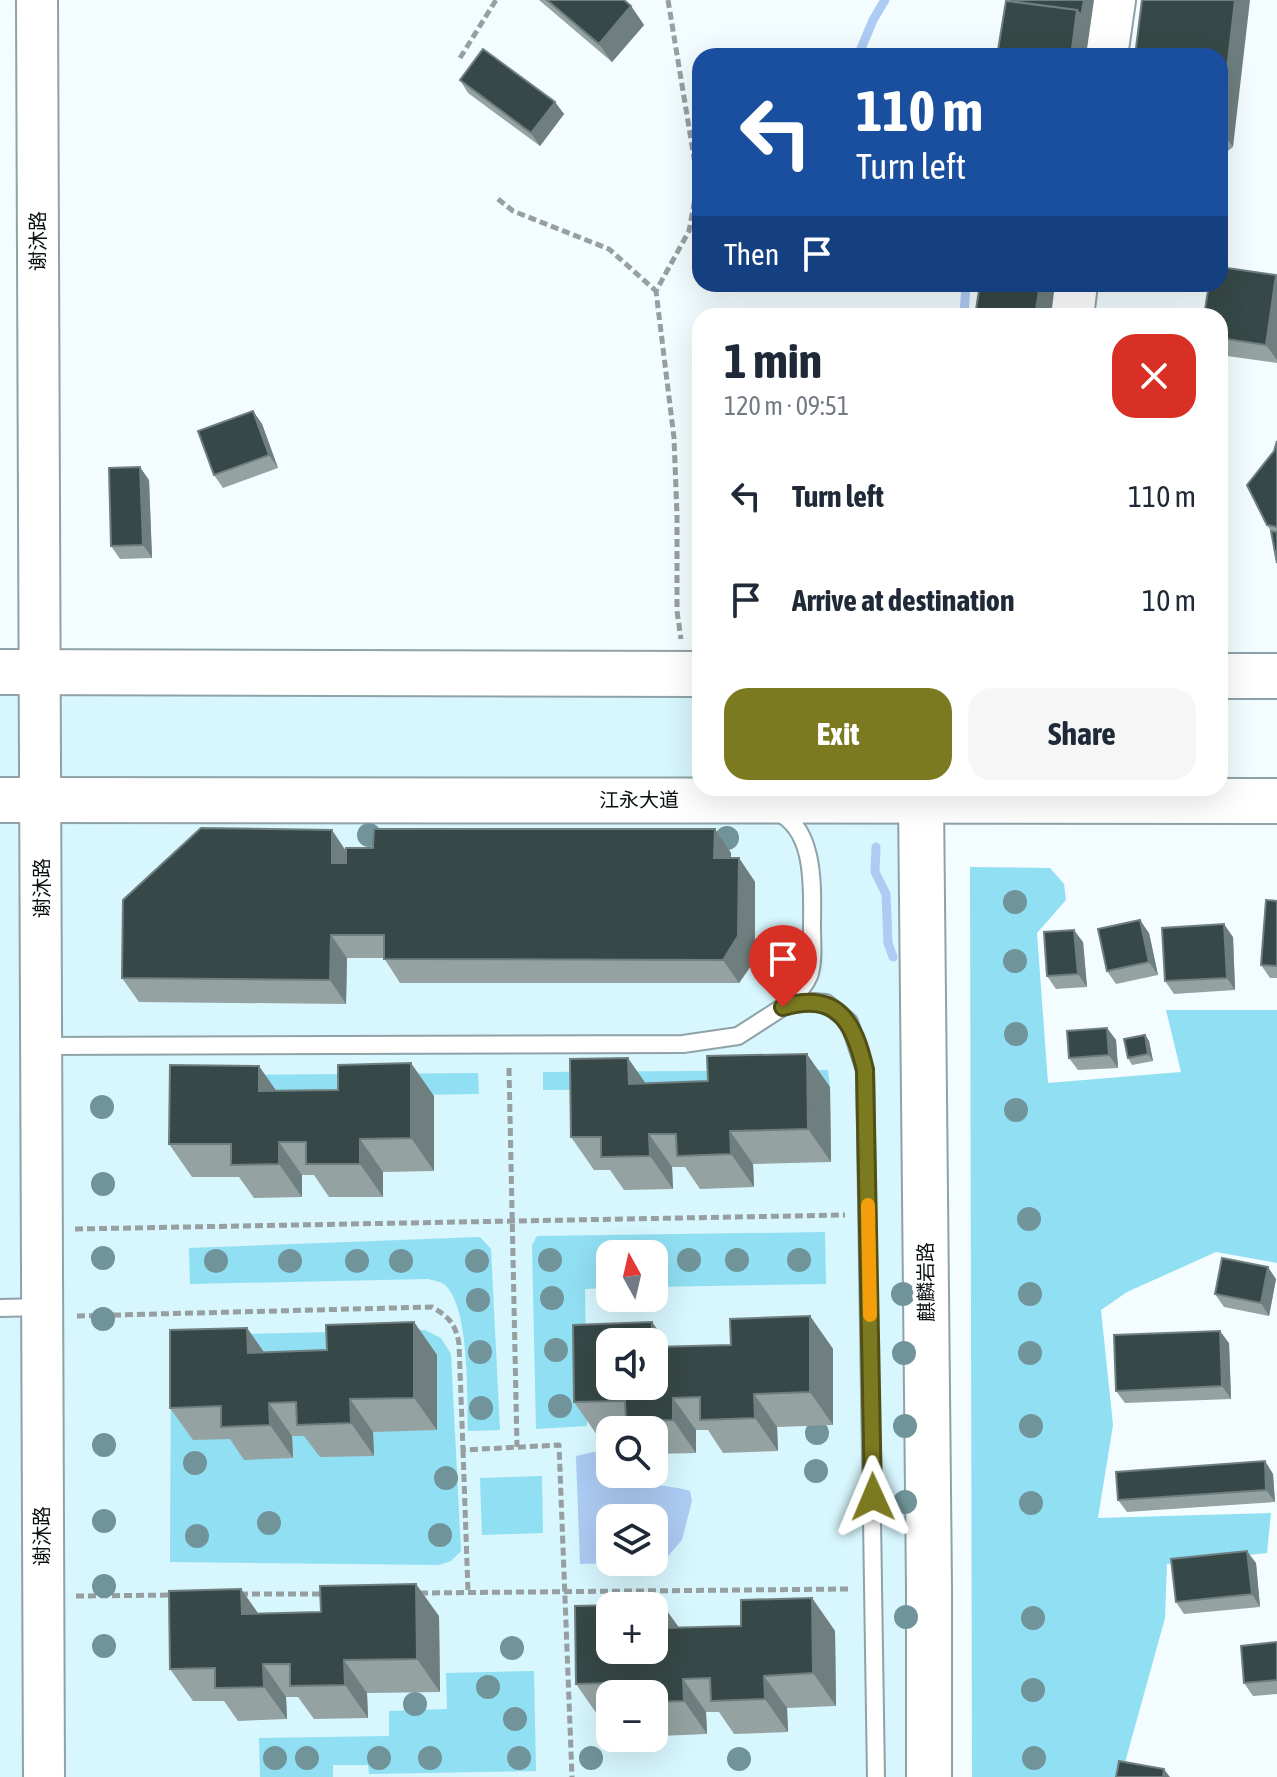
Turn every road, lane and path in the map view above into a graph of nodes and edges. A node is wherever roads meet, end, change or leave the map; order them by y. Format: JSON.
{"nodes":[{"id":1,"x":37,"y":0,"type":"edge"},
{"id":2,"x":496,"y":0,"type":"edge"},
{"id":3,"x":668,"y":0,"type":"edge"},
{"id":4,"x":1113,"y":0,"type":"edge"},
{"id":5,"x":1106,"y":48,"type":"edge"},
{"id":6,"x":460,"y":58,"type":"dead end"},
{"id":7,"x":692,"y":146,"type":"edge"},
{"id":8,"x":498,"y":199,"type":"dead end"},
{"id":9,"x":692,"y":215,"type":"edge"},
{"id":10,"x":656,"y":291,"type":"junction"},
{"id":11,"x":692,"y":664,"type":"edge"},
{"id":12,"x":20,"y":672,"type":"edge"},
{"id":13,"x":692,"y":674,"type":"edge"},
{"id":14,"x":1228,"y":676,"type":"edge"},
{"id":15,"x":1277,"y":676,"type":"edge"},
{"id":16,"x":858,"y":796,"type":"edge"},
{"id":17,"x":921,"y":796,"type":"edge"},
{"id":18,"x":1023,"y":796,"type":"edge"},
{"id":19,"x":21,"y":800,"type":"edge"},
{"id":20,"x":731,"y":800,"type":"junction"},
{"id":21,"x":1277,"y":801,"type":"edge"},
{"id":22,"x":783,"y":1007,"type":"junction"},
{"id":23,"x":508,"y":1045,"type":"junction"},
{"id":24,"x":42,"y":1046,"type":"junction"},
{"id":25,"x":868,"y":1214,"type":"junction"},
{"id":26,"x":512,"y":1221,"type":"junction"},
{"id":27,"x":42,"y":1229,"type":"junction"},
{"id":28,"x":0,"y":1308,"type":"edge"},
{"id":29,"x":42,"y":1312,"type":"junction"},
{"id":30,"x":517,"y":1447,"type":"junction"},
{"id":31,"x":463,"y":1450,"type":"junction"},
{"id":32,"x":875,"y":1589,"type":"junction"},
{"id":33,"x":468,"y":1592,"type":"junction"},
{"id":34,"x":566,"y":1592,"type":"junction"},
{"id":35,"x":342,"y":1593,"type":"edge"},
{"id":36,"x":405,"y":1593,"type":"edge"},
{"id":37,"x":231,"y":1594,"type":"edge"},
{"id":38,"x":184,"y":1595,"type":"edge"},
{"id":39,"x":43,"y":1596,"type":"junction"},
{"id":40,"x":44,"y":1777,"type":"edge"},
{"id":41,"x":572,"y":1777,"type":"edge"},
{"id":42,"x":876,"y":1777,"type":"edge"},
{"id":43,"x":929,"y":1777,"type":"edge"}],
"edges":[{"from":1,"to":12,"type":"street","name":"谢沐路"},
{"from":2,"to":6,"type":"path"},
{"from":3,"to":7,"type":"path"},
{"from":4,"to":5,"type":"main road"},
{"from":8,"to":10,"type":"path"},
{"from":9,"to":10,"type":"path"},
{"from":10,"to":11,"type":"path"},
{"from":12,"to":13,"type":"main road"},
{"from":12,"to":19,"type":"street","name":"谢沐路"},
{"from":14,"to":15,"type":"main road"},
{"from":16,"to":20,"type":"main road","name":"江永大道"},
{"from":17,"to":43,"type":"main road","name":"麒麟岩路"},
{"from":18,"to":21,"type":"main road","name":"江永大道"},
{"from":19,"to":20,"type":"main road","name":"江永大道"},
{"from":19,"to":24,"type":"street","name":"谢沐路"},
{"from":20,"to":22,"type":"lane"},
{"from":22,"to":23,"type":"lane"},
{"from":22,"to":25,"type":"lane"},
{"from":23,"to":24,"type":"lane"},
{"from":23,"to":26,"type":"path"},
{"from":24,"to":27,"type":"street","name":"谢沐路"},
{"from":25,"to":26,"type":"path"},
{"from":25,"to":32,"type":"lane"},
{"from":26,"to":27,"type":"path"},
{"from":26,"to":30,"type":"path"},
{"from":27,"to":29,"type":"street","name":"谢沐路"},
{"from":28,"to":29,"type":"lane"},
{"from":29,"to":31,"type":"path"},
{"from":29,"to":39,"type":"street","name":"谢沐路"},
{"from":30,"to":31,"type":"path"},
{"from":30,"to":34,"type":"path"},
{"from":31,"to":33,"type":"path"},
{"from":32,"to":34,"type":"path"},
{"from":32,"to":42,"type":"lane"},
{"from":33,"to":34,"type":"path"},
{"from":33,"to":36,"type":"path"},
{"from":34,"to":41,"type":"path"},
{"from":35,"to":37,"type":"path"},
{"from":38,"to":39,"type":"path"},
{"from":39,"to":40,"type":"street","name":"谢沐路"}]}
